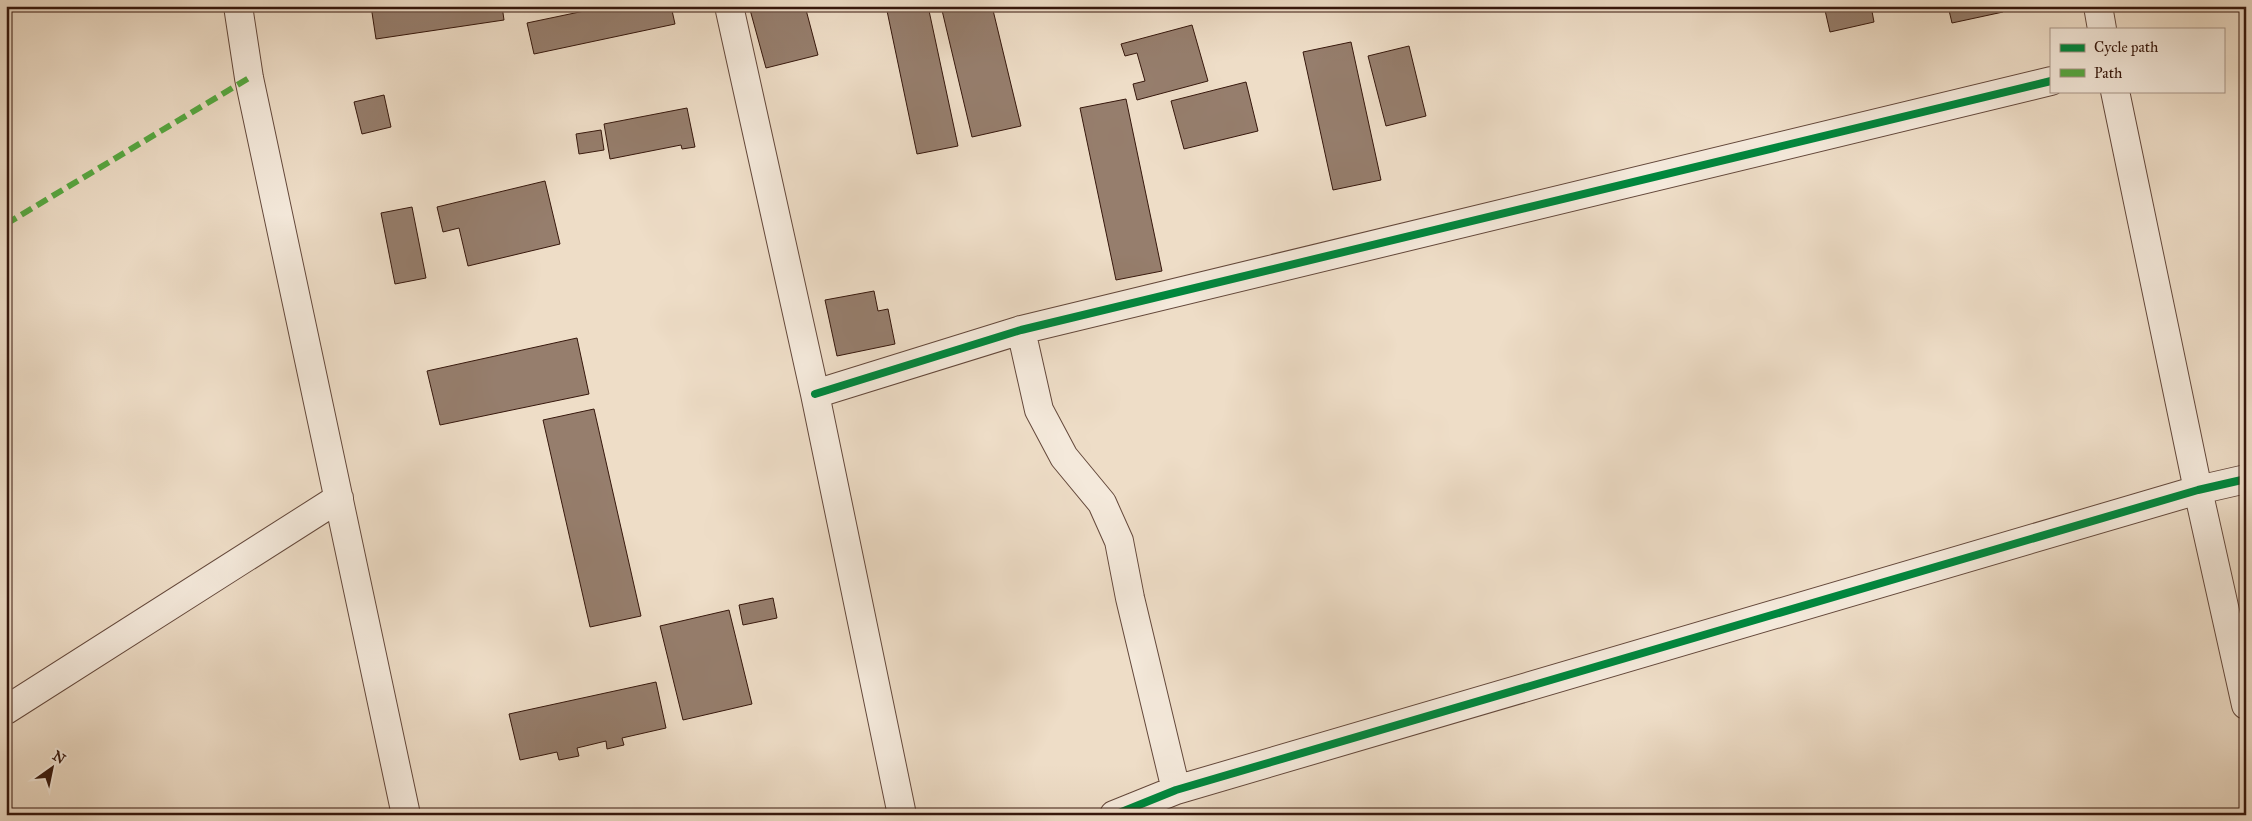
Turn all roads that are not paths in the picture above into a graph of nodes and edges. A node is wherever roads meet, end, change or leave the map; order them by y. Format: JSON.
{"nodes":[{"id":1,"x":238,"y":6,"type":"edge"},
{"id":2,"x":729,"y":6,"type":"edge"},
{"id":3,"x":2098,"y":6,"type":"edge"},
{"id":4,"x":2102,"y":28,"type":"edge"},
{"id":5,"x":2050,"y":81,"type":"edge"},
{"id":6,"x":2115,"y":92,"type":"edge"},
{"id":7,"x":1022,"y":330,"type":"junction"},
{"id":8,"x":815,"y":394,"type":"junction"},
{"id":9,"x":2246,"y":479,"type":"edge"},
{"id":10,"x":2198,"y":490,"type":"junction"},
{"id":11,"x":339,"y":498,"type":"junction"},
{"id":12,"x":2246,"y":706,"type":"edge"},
{"id":13,"x":6,"y":710,"type":"edge"},
{"id":14,"x":1176,"y":790,"type":"junction"},
{"id":15,"x":406,"y":815,"type":"edge"},
{"id":16,"x":902,"y":815,"type":"edge"},
{"id":17,"x":1114,"y":815,"type":"edge"}],
"edges":[{"from":1,"to":11,"type":"street"},
{"from":2,"to":8,"type":"street"},
{"from":3,"to":4,"type":"street"},
{"from":5,"to":7,"type":"street"},
{"from":6,"to":10,"type":"street"},
{"from":7,"to":8,"type":"street"},
{"from":7,"to":14,"type":"street"},
{"from":8,"to":16,"type":"street"},
{"from":9,"to":10,"type":"street"},
{"from":10,"to":12,"type":"street"},
{"from":10,"to":14,"type":"street"},
{"from":11,"to":13,"type":"street"},
{"from":11,"to":15,"type":"street"},
{"from":14,"to":17,"type":"street"}]}
